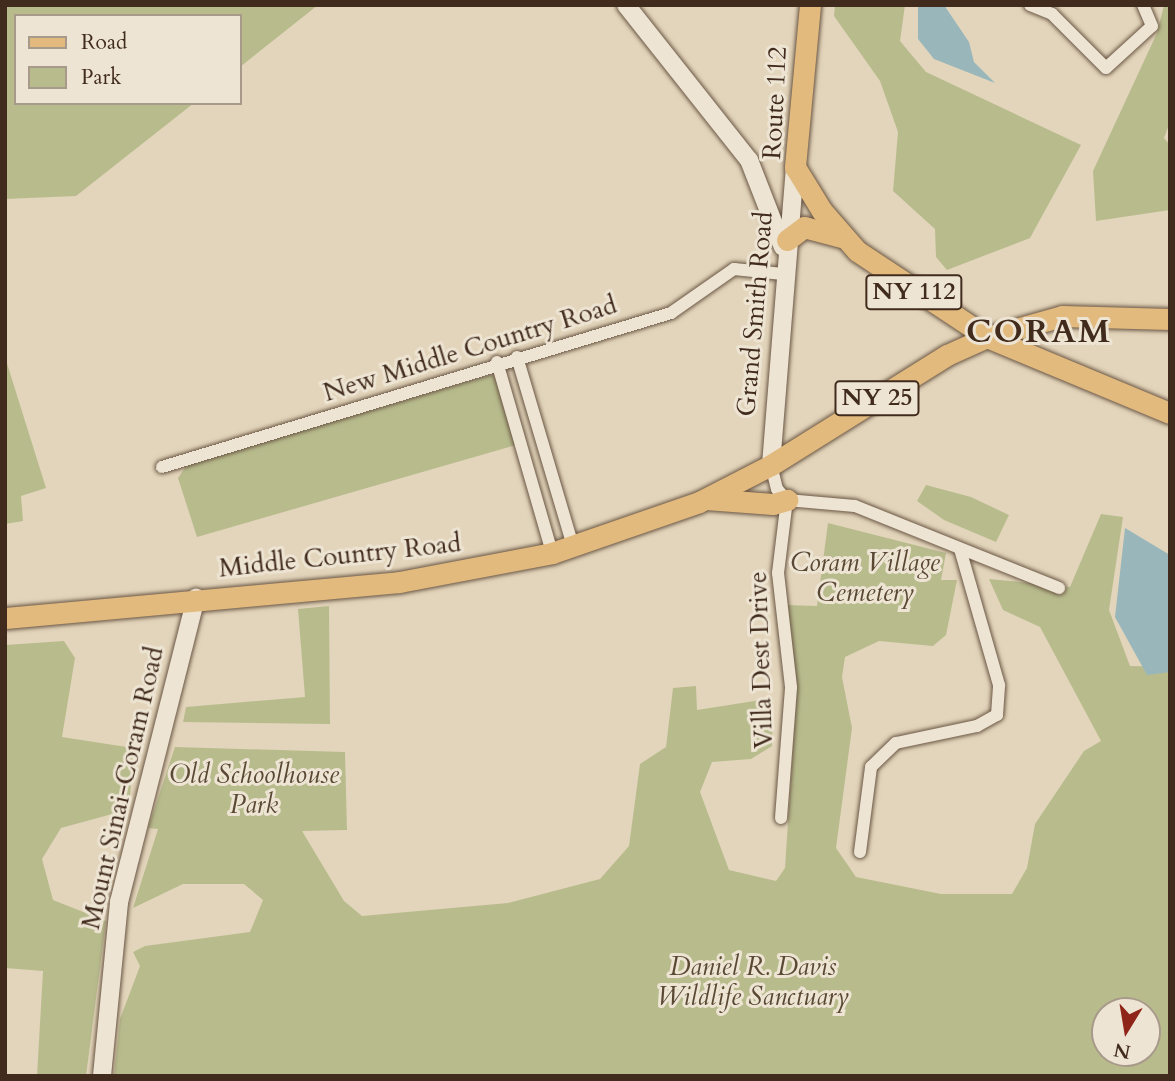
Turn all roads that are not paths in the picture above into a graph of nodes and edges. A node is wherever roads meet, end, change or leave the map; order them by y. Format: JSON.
{"nodes":[{"id":1,"x":626,"y":5,"type":"edge"},
{"id":2,"x":810,"y":5,"type":"edge"},
{"id":3,"x":1030,"y":5,"type":"edge"},
{"id":4,"x":1143,"y":5,"type":"edge"},
{"id":5,"x":795,"y":167,"type":"junction"},
{"id":6,"x":847,"y":239,"type":"junction"},
{"id":7,"x":786,"y":247,"type":"junction"},
{"id":8,"x":783,"y":274,"type":"junction"},
{"id":9,"x":1170,"y":319,"type":"edge"},
{"id":10,"x":987,"y":337,"type":"junction"},
{"id":11,"x":517,"y":357,"type":"junction"},
{"id":12,"x":497,"y":362,"type":"junction"},
{"id":13,"x":1170,"y":413,"type":"edge"},
{"id":14,"x":771,"y":466,"type":"junction"},
{"id":15,"x":162,"y":467,"type":"dead end"},
{"id":16,"x":704,"y":499,"type":"junction"},
{"id":17,"x":787,"y":500,"type":"junction"},
{"id":18,"x":573,"y":546,"type":"junction"},
{"id":19,"x":960,"y":549,"type":"junction"},
{"id":20,"x":552,"y":553,"type":"junction"},
{"id":21,"x":1059,"y":588,"type":"dead end"},
{"id":22,"x":196,"y":598,"type":"junction"},
{"id":23,"x":5,"y":618,"type":"edge"},
{"id":24,"x":781,"y":818,"type":"dead end"},
{"id":25,"x":860,"y":852,"type":"dead end"},
{"id":26,"x":102,"y":1076,"type":"edge"}],
"edges":[{"from":1,"to":7,"type":"main road"},
{"from":2,"to":5,"type":"main road","name":"Route 112"},
{"from":3,"to":4,"type":"street"},
{"from":5,"to":6,"type":"main road","name":"Route 112","number":"NY 112"},
{"from":5,"to":7,"type":"main road","name":"Grand Smith Road"},
{"from":6,"to":7,"type":"main road"},
{"from":6,"to":10,"type":"main road","name":"Route 112","number":"NY 112"},
{"from":7,"to":8,"type":"main road","name":"Grand Smith Road"},
{"from":8,"to":11,"type":"street","name":"New Middle Country Road"},
{"from":8,"to":14,"type":"main road","name":"Grand Smith Road"},
{"from":9,"to":10,"type":"main road","name":"Middle Country Road","number":"NY 25"},
{"from":10,"to":13,"type":"main road","name":"Route 112","number":"NY 112"},
{"from":10,"to":14,"type":"main road","name":"Middle Country Road","number":"NY 25"},
{"from":11,"to":12,"type":"street","name":"New Middle Country Road"},
{"from":11,"to":18,"type":"street"},
{"from":12,"to":15,"type":"street","name":"New Middle Country Road"},
{"from":12,"to":20,"type":"street"},
{"from":14,"to":16,"type":"main road","name":"Middle Country Road","number":"NY 25"},
{"from":14,"to":17,"type":"street"},
{"from":16,"to":17,"type":"main road"},
{"from":16,"to":18,"type":"main road","name":"Middle Country Road","number":"NY 25"},
{"from":17,"to":19,"type":"street"},
{"from":17,"to":24,"type":"street","name":"Villa Dest Drive"},
{"from":18,"to":20,"type":"main road","name":"Middle Country Road","number":"NY 25"},
{"from":19,"to":21,"type":"street"},
{"from":19,"to":25,"type":"street"},
{"from":20,"to":22,"type":"main road","name":"Middle Country Road","number":"NY 25"},
{"from":22,"to":23,"type":"main road","name":"Middle Country Road","number":"NY 25"},
{"from":22,"to":26,"type":"main road","name":"Mount Sinai-Coram Road"}]}
